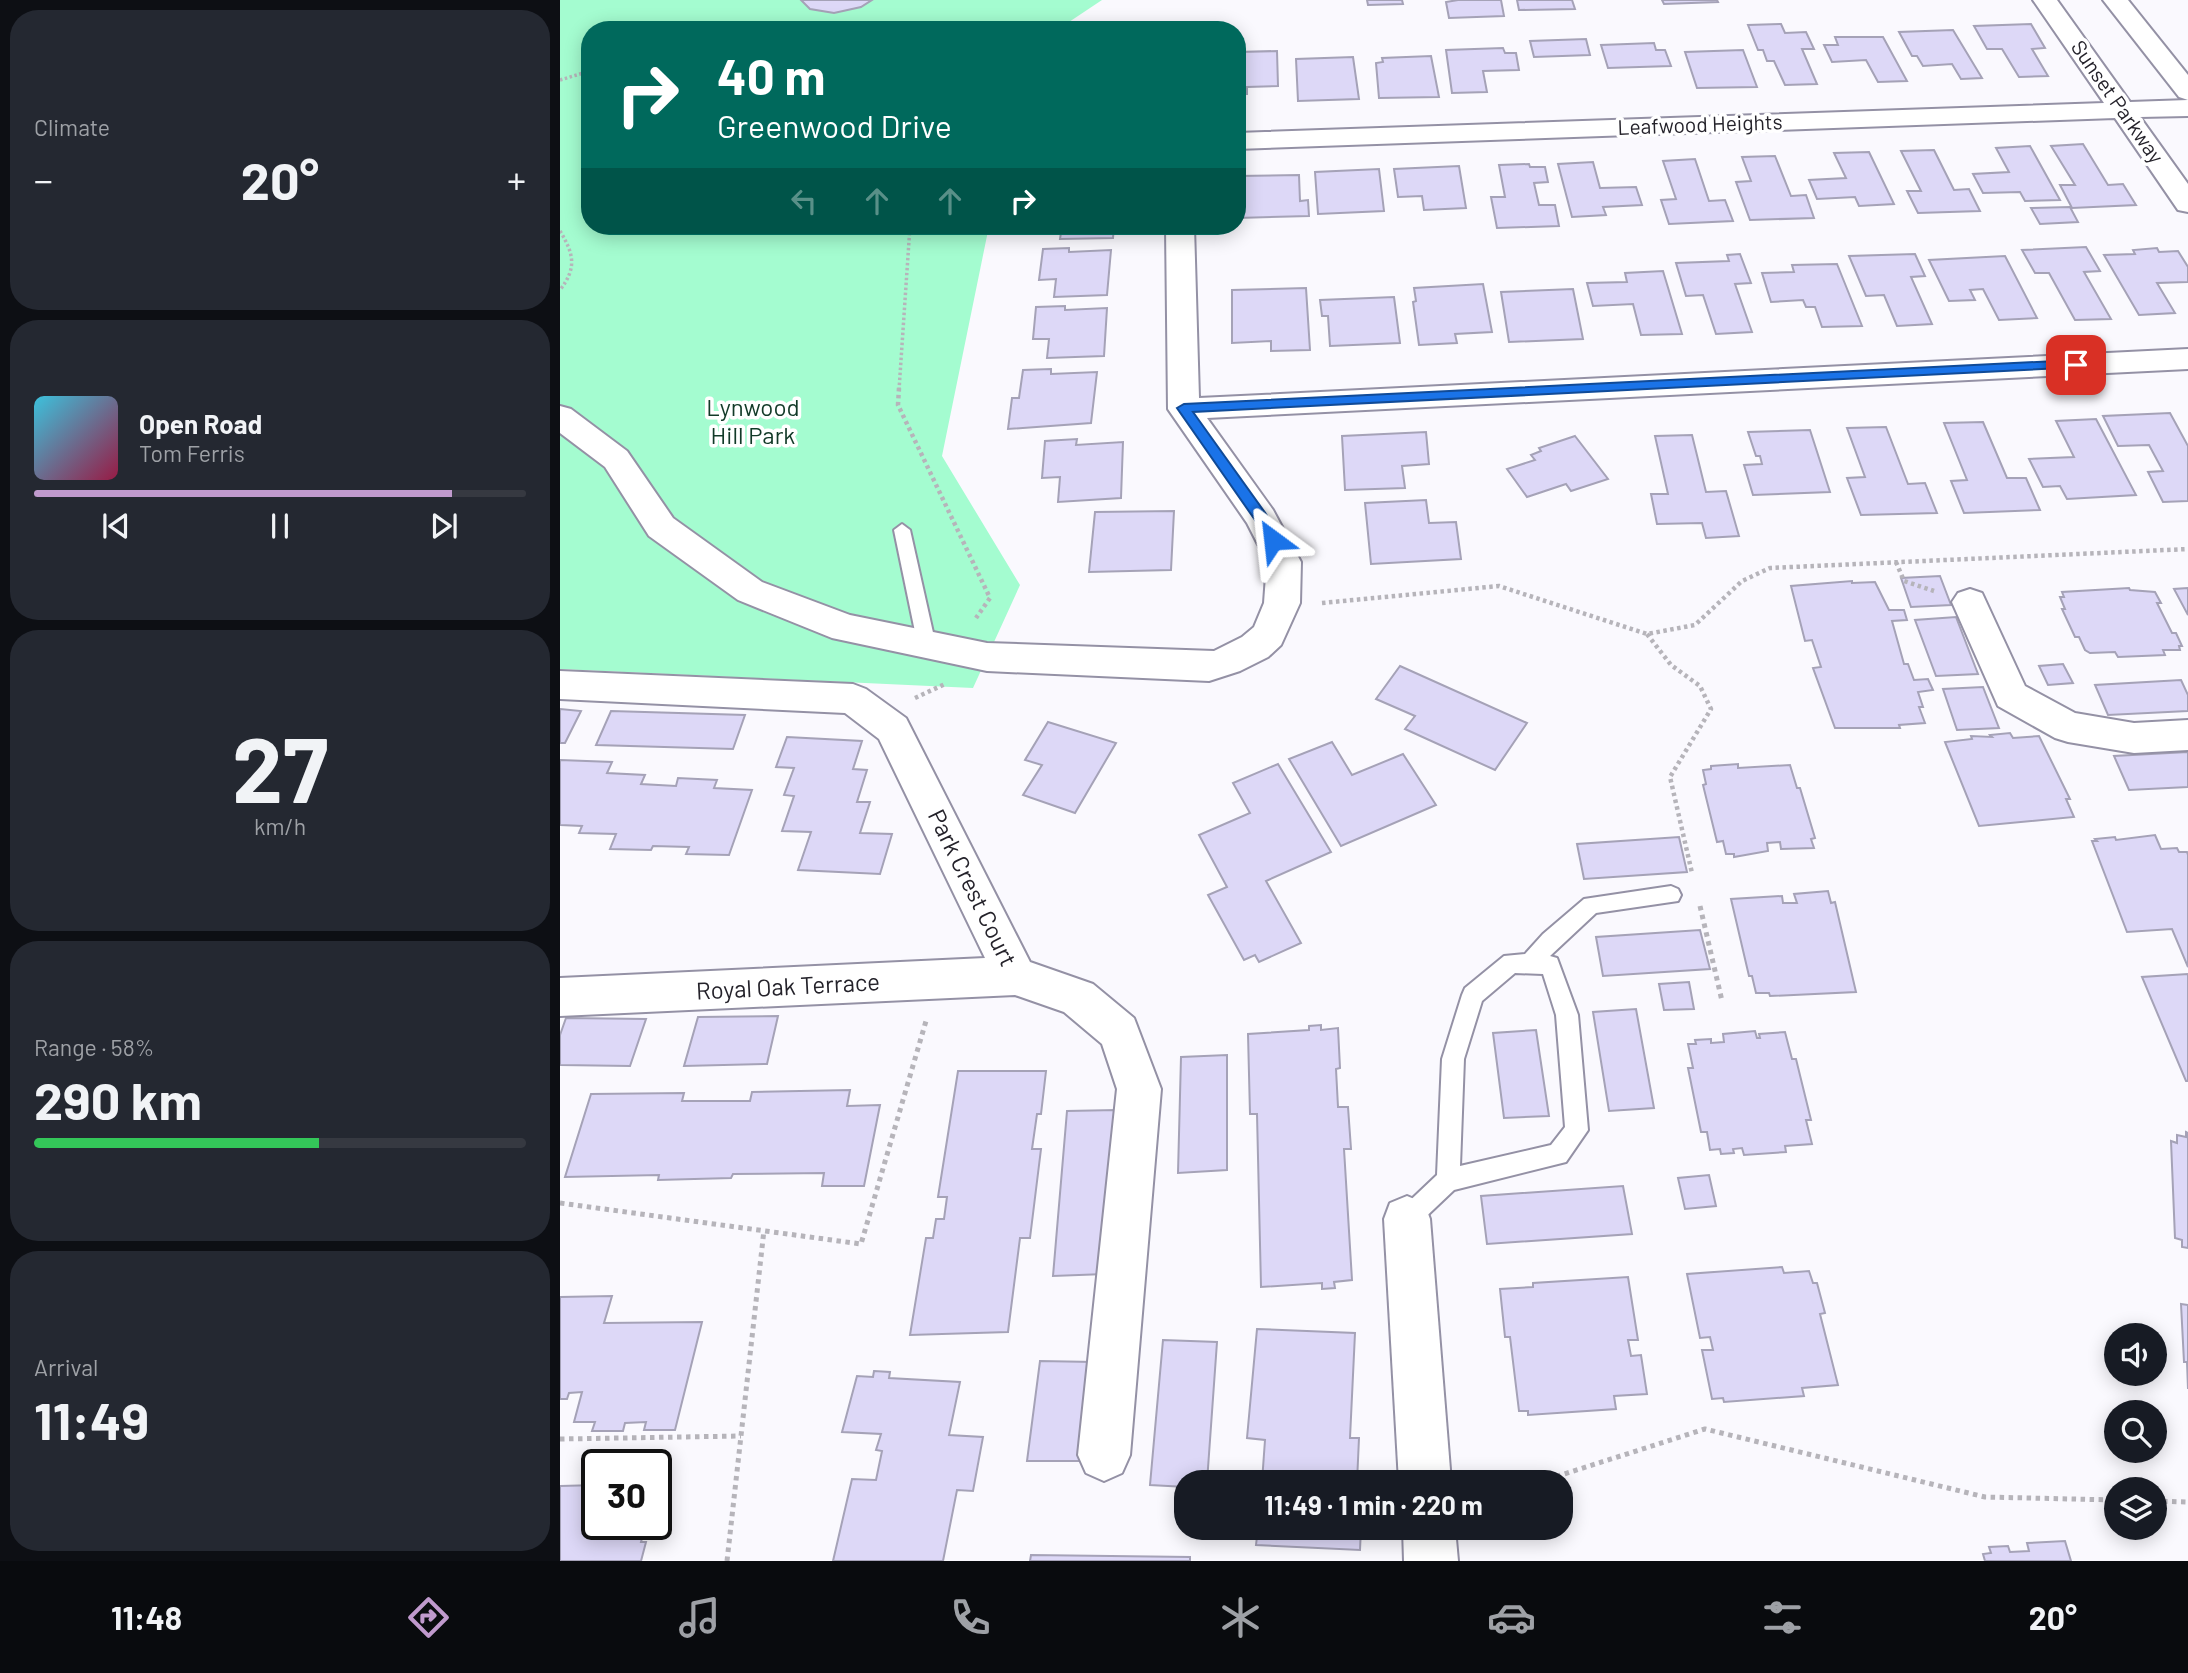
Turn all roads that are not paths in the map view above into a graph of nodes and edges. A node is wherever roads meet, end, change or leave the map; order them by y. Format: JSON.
{"nodes":[{"id":1,"x":2045,"y":0,"type":"edge"},
{"id":2,"x":2115,"y":0,"type":"edge"},
{"id":3,"x":2188,"y":92,"type":"edge"},
{"id":4,"x":2175,"y":108,"type":"edge"},
{"id":5,"x":2123,"y":110,"type":"junction"},
{"id":6,"x":1246,"y":141,"type":"edge"},
{"id":7,"x":2188,"y":204,"type":"edge"},
{"id":8,"x":1180,"y":235,"type":"edge"},
{"id":9,"x":2188,"y":359,"type":"edge"},
{"id":10,"x":1184,"y":408,"type":"junction"},
{"id":11,"x":560,"y":417,"type":"edge"},
{"id":12,"x":902,"y":530,"type":"dead end"},
{"id":13,"x":1970,"y":602,"type":"road end"},
{"id":14,"x":956,"y":651,"type":"junction"},
{"id":15,"x":560,"y":685,"type":"edge"},
{"id":16,"x":2188,"y":735,"type":"edge"},
{"id":17,"x":1671,"y":895,"type":"dead end"},
{"id":18,"x":1530,"y":964,"type":"junction"},
{"id":19,"x":1015,"y":976,"type":"junction"},
{"id":20,"x":560,"y":997,"type":"edge"},
{"id":21,"x":1448,"y":1180,"type":"junction"},
{"id":22,"x":1407,"y":1219,"type":"joint"},
{"id":23,"x":1104,"y":1455,"type":"dead end"},
{"id":24,"x":1424,"y":1470,"type":"edge"},
{"id":25,"x":1430,"y":1540,"type":"edge"},
{"id":26,"x":1431,"y":1561,"type":"edge"}],
"edges":[{"from":1,"to":5,"type":"street","name":"Sunset Parkway"},
{"from":2,"to":3,"type":"street"},
{"from":4,"to":5,"type":"street","name":"Leafwood Heights"},
{"from":5,"to":6,"type":"street","name":"Leafwood Heights"},
{"from":5,"to":7,"type":"street","name":"Sunset Parkway"},
{"from":8,"to":10,"type":"street"},
{"from":9,"to":10,"type":"street"},
{"from":10,"to":14,"type":"street"},
{"from":11,"to":14,"type":"street"},
{"from":12,"to":14,"type":"lane"},
{"from":13,"to":16,"type":"street"},
{"from":15,"to":19,"type":"street","name":"Park Crest Court"},
{"from":17,"to":18,"type":"lane"},
{"from":18,"to":21,"type":"lane"},
{"from":18,"to":21,"type":"lane"},
{"from":19,"to":20,"type":"street","name":"Royal Oak Terrace"},
{"from":19,"to":23,"type":"street","name":"Park Crest Court"},
{"from":21,"to":22,"type":"lane"},
{"from":22,"to":24,"type":"street"},
{"from":25,"to":26,"type":"street"}]}
